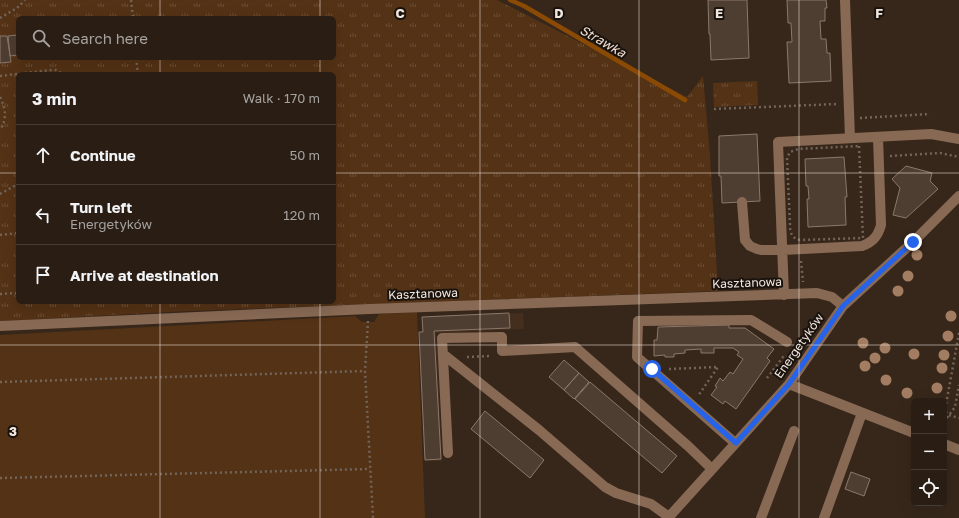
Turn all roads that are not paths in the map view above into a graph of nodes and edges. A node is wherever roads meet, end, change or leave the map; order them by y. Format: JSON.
{"nodes":[{"id":1,"x":845,"y":0,"type":"edge"},
{"id":2,"x":878,"y":137,"type":"junction"},
{"id":3,"x":850,"y":138,"type":"junction"},
{"id":4,"x":959,"y":139,"type":"edge"},
{"id":5,"x":959,"y":196,"type":"edge"},
{"id":6,"x":742,"y":202,"type":"dead end"},
{"id":7,"x":783,"y":250,"type":"junction"},
{"id":8,"x":784,"y":295,"type":"junction"},
{"id":9,"x":843,"y":306,"type":"junction"},
{"id":10,"x":0,"y":326,"type":"edge"},
{"id":11,"x":787,"y":342,"type":"dead end"},
{"id":12,"x":443,"y":354,"type":"junction"},
{"id":13,"x":789,"y":384,"type":"junction"},
{"id":14,"x":862,"y":413,"type":"junction"},
{"id":15,"x":794,"y":431,"type":"dead end"},
{"id":16,"x":911,"y":432,"type":"edge"},
{"id":17,"x":736,"y":443,"type":"junction"},
{"id":18,"x":947,"y":445,"type":"edge"},
{"id":19,"x":959,"y":450,"type":"edge"},
{"id":20,"x":448,"y":453,"type":"dead end"},
{"id":21,"x":712,"y":469,"type":"junction"},
{"id":22,"x":668,"y":518,"type":"edge"},
{"id":23,"x":761,"y":518,"type":"edge"},
{"id":24,"x":824,"y":518,"type":"edge"}],
"edges":[{"from":1,"to":3,"type":"street"},
{"from":2,"to":3,"type":"street"},
{"from":2,"to":4,"type":"street"},
{"from":2,"to":7,"type":"street"},
{"from":3,"to":7,"type":"street"},
{"from":5,"to":9,"type":"street","name":"Energetyków"},
{"from":6,"to":7,"type":"street"},
{"from":7,"to":8,"type":"street"},
{"from":8,"to":9,"type":"street","name":"Kasztanowa"},
{"from":8,"to":10,"type":"street","name":"Kasztanowa"},
{"from":9,"to":13,"type":"street","name":"Energetyków"},
{"from":11,"to":17,"type":"street"},
{"from":12,"to":20,"type":"street"},
{"from":12,"to":21,"type":"street"},
{"from":12,"to":22,"type":"street"},
{"from":13,"to":14,"type":"street"},
{"from":13,"to":17,"type":"street","name":"Energetyków"},
{"from":14,"to":16,"type":"street"},
{"from":14,"to":24,"type":"street"},
{"from":15,"to":23,"type":"street"},
{"from":17,"to":21,"type":"street","name":"Energetyków"},
{"from":18,"to":19,"type":"street"},
{"from":21,"to":22,"type":"street","name":"Energetyków"}]}
